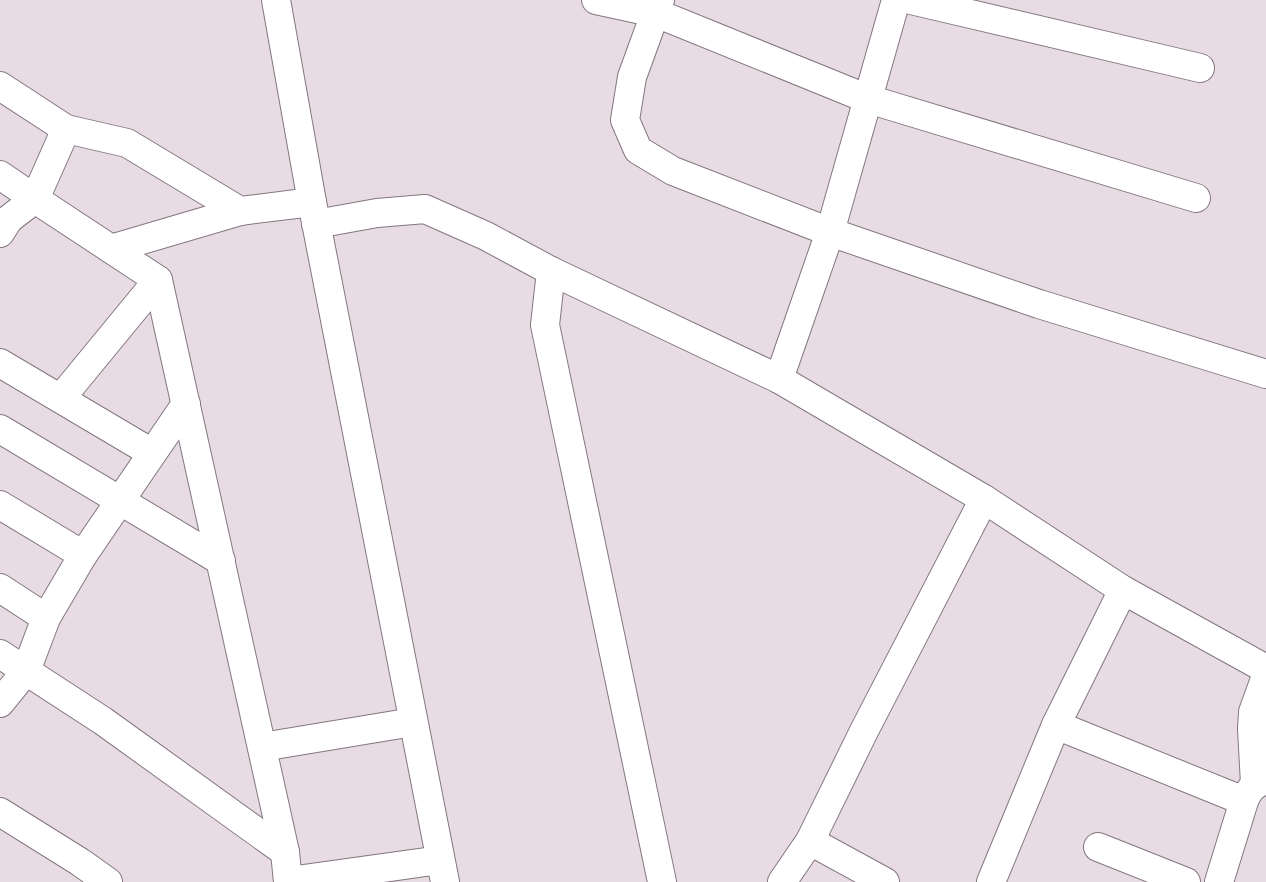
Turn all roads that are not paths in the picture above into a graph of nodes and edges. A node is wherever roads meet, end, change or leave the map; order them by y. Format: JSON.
{"nodes":[{"id":1,"x":276,"y":0,"type":"edge"},
{"id":2,"x":596,"y":0,"type":"edge"},
{"id":3,"x":896,"y":0,"type":"edge"},
{"id":4,"x":911,"y":0,"type":"edge"},
{"id":5,"x":658,"y":7,"type":"edge"},
{"id":6,"x":1200,"y":68,"type":"dead end"},
{"id":7,"x":0,"y":86,"type":"edge"},
{"id":8,"x":868,"y":99,"type":"junction"},
{"id":9,"x":66,"y":130,"type":"junction"},
{"id":10,"x":0,"y":175,"type":"edge"},
{"id":11,"x":1196,"y":198,"type":"dead end"},
{"id":12,"x":34,"y":199,"type":"junction"},
{"id":13,"x":240,"y":211,"type":"junction"},
{"id":14,"x":314,"y":213,"type":"junction"},
{"id":15,"x":830,"y":232,"type":"junction"},
{"id":16,"x":0,"y":233,"type":"edge"},
{"id":17,"x":111,"y":249,"type":"junction"},
{"id":18,"x":551,"y":271,"type":"junction"},
{"id":19,"x":158,"y":280,"type":"junction"},
{"id":20,"x":0,"y":363,"type":"edge"},
{"id":21,"x":1266,"y":374,"type":"edge"},
{"id":22,"x":779,"y":379,"type":"junction"},
{"id":23,"x":61,"y":398,"type":"junction"},
{"id":24,"x":186,"y":404,"type":"junction"},
{"id":25,"x":0,"y":429,"type":"edge"},
{"id":26,"x":152,"y":453,"type":"junction"},
{"id":27,"x":984,"y":499,"type":"junction"},
{"id":28,"x":119,"y":500,"type":"junction"},
{"id":29,"x":0,"y":505,"type":"edge"},
{"id":30,"x":82,"y":555,"type":"junction"},
{"id":31,"x":221,"y":560,"type":"junction"},
{"id":32,"x":0,"y":588,"type":"edge"},
{"id":33,"x":1123,"y":590,"type":"junction"},
{"id":34,"x":46,"y":618,"type":"junction"},
{"id":35,"x":0,"y":654,"type":"edge"},
{"id":36,"x":1266,"y":669,"type":"edge"},
{"id":37,"x":26,"y":671,"type":"junction"},
{"id":38,"x":1266,"y":676,"type":"edge"},
{"id":39,"x":0,"y":703,"type":"edge"},
{"id":40,"x":413,"y":722,"type":"junction"},
{"id":41,"x":1056,"y":725,"type":"junction"},
{"id":42,"x":262,"y":747,"type":"junction"},
{"id":43,"x":1255,"y":788,"type":"edge"},
{"id":44,"x":0,"y":812,"type":"edge"},
{"id":45,"x":810,"y":841,"type":"junction"},
{"id":46,"x":1098,"y":847,"type":"dead end"},
{"id":47,"x":285,"y":852,"type":"junction"},
{"id":48,"x":442,"y":871,"type":"edge"},
{"id":49,"x":289,"y":881,"type":"edge"},
{"id":50,"x":108,"y":882,"type":"edge"},
{"id":51,"x":662,"y":882,"type":"edge"},
{"id":52,"x":782,"y":882,"type":"edge"},
{"id":53,"x":885,"y":882,"type":"edge"},
{"id":54,"x":991,"y":882,"type":"edge"},
{"id":55,"x":1186,"y":882,"type":"edge"},
{"id":56,"x":1219,"y":882,"type":"edge"}],
"edges":[{"from":1,"to":14,"type":"street"},
{"from":2,"to":5,"type":"street"},
{"from":3,"to":8,"type":"street"},
{"from":4,"to":6,"type":"street"},
{"from":5,"to":8,"type":"street"},
{"from":5,"to":15,"type":"street"},
{"from":7,"to":9,"type":"street"},
{"from":8,"to":11,"type":"street"},
{"from":8,"to":15,"type":"street"},
{"from":9,"to":12,"type":"street"},
{"from":9,"to":13,"type":"street"},
{"from":10,"to":12,"type":"street"},
{"from":12,"to":16,"type":"street"},
{"from":12,"to":17,"type":"street"},
{"from":13,"to":14,"type":"street"},
{"from":13,"to":17,"type":"street"},
{"from":14,"to":18,"type":"street"},
{"from":14,"to":40,"type":"street"},
{"from":15,"to":21,"type":"street"},
{"from":15,"to":22,"type":"street"},
{"from":17,"to":19,"type":"street"},
{"from":18,"to":22,"type":"street"},
{"from":18,"to":51,"type":"street"},
{"from":19,"to":23,"type":"street"},
{"from":19,"to":24,"type":"street"},
{"from":20,"to":23,"type":"street"},
{"from":22,"to":27,"type":"street"},
{"from":23,"to":26,"type":"street"},
{"from":24,"to":26,"type":"street"},
{"from":24,"to":31,"type":"street"},
{"from":25,"to":28,"type":"street"},
{"from":26,"to":28,"type":"street"},
{"from":27,"to":33,"type":"street"},
{"from":27,"to":45,"type":"street"},
{"from":28,"to":30,"type":"street"},
{"from":28,"to":31,"type":"street"},
{"from":29,"to":30,"type":"street"},
{"from":30,"to":34,"type":"street"},
{"from":31,"to":42,"type":"street"},
{"from":32,"to":34,"type":"street"},
{"from":33,"to":36,"type":"street"},
{"from":33,"to":41,"type":"street"},
{"from":34,"to":37,"type":"street"},
{"from":35,"to":37,"type":"street"},
{"from":37,"to":39,"type":"street"},
{"from":37,"to":47,"type":"street"},
{"from":38,"to":43,"type":"street"},
{"from":40,"to":42,"type":"street"},
{"from":40,"to":48,"type":"street"},
{"from":41,"to":43,"type":"street"},
{"from":41,"to":54,"type":"street"},
{"from":42,"to":47,"type":"street"},
{"from":43,"to":56,"type":"street"},
{"from":44,"to":50,"type":"street"},
{"from":45,"to":52,"type":"street"},
{"from":45,"to":53,"type":"street"},
{"from":46,"to":55,"type":"street"},
{"from":47,"to":49,"type":"street"},
{"from":48,"to":49,"type":"street"}]}
